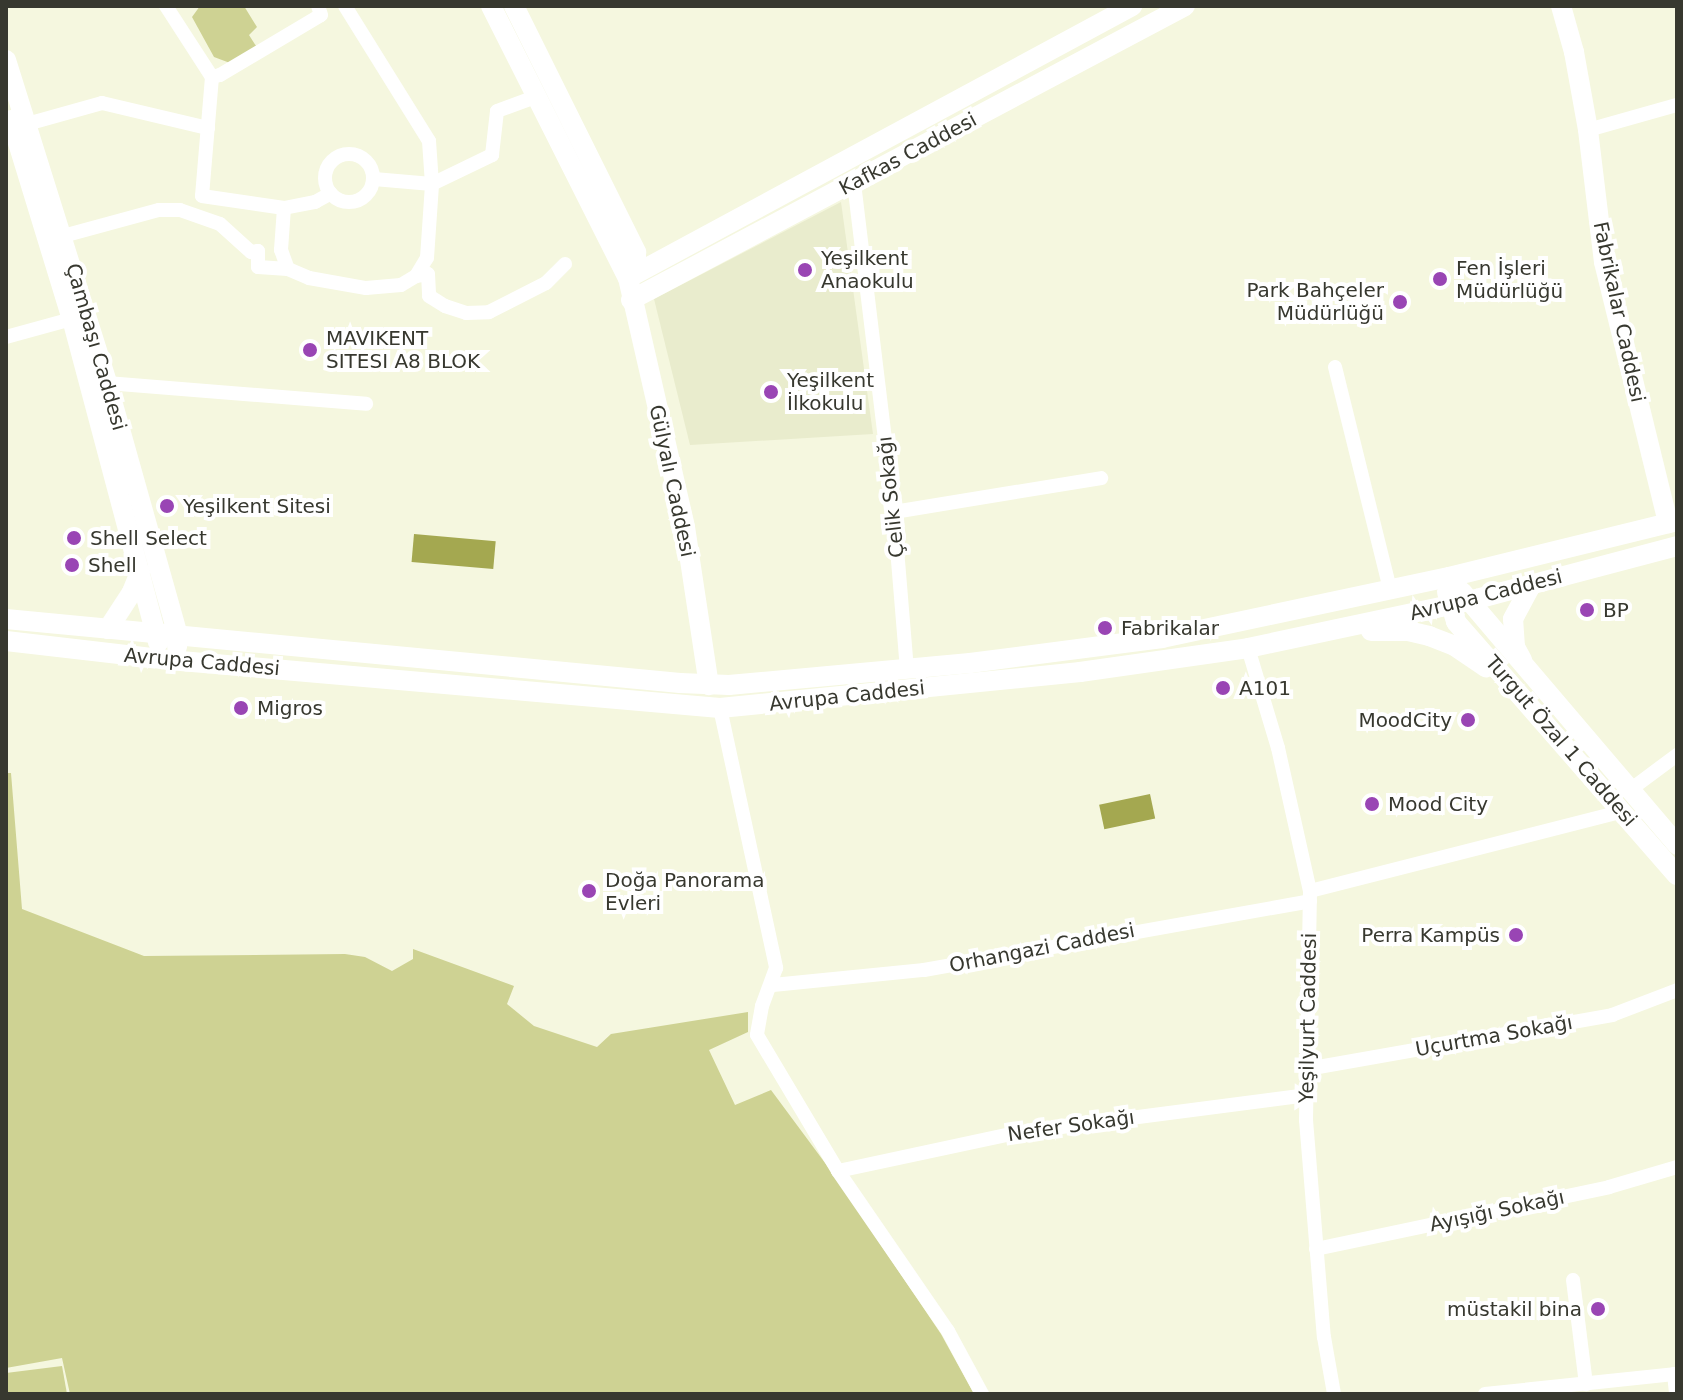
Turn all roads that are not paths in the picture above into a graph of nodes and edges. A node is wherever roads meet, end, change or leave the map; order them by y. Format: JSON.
{"nodes":[{"id":1,"x":166,"y":6,"type":"edge"},
{"id":2,"x":318,"y":6,"type":"edge"},
{"id":3,"x":345,"y":6,"type":"edge"},
{"id":4,"x":491,"y":6,"type":"edge"},
{"id":5,"x":514,"y":6,"type":"edge"},
{"id":6,"x":1132,"y":6,"type":"edge"},
{"id":7,"x":1185,"y":6,"type":"edge"},
{"id":8,"x":1561,"y":6,"type":"edge"},
{"id":9,"x":6,"y":60,"type":"edge"},
{"id":10,"x":212,"y":77,"type":"junction"},
{"id":11,"x":538,"y":96,"type":"junction"},
{"id":12,"x":6,"y":103,"type":"edge"},
{"id":13,"x":1677,"y":105,"type":"edge"},
{"id":14,"x":27,"y":124,"type":"junction"},
{"id":15,"x":208,"y":128,"type":"junction"},
{"id":16,"x":1588,"y":130,"type":"junction"},
{"id":17,"x":374,"y":179,"type":"junction"},
{"id":18,"x":854,"y":183,"type":"junction"},
{"id":19,"x":432,"y":184,"type":"junction"},
{"id":20,"x":331,"y":193,"type":"junction"},
{"id":21,"x":284,"y":208,"type":"junction"},
{"id":22,"x":63,"y":236,"type":"junction"},
{"id":23,"x":565,"y":264,"type":"dead end"},
{"id":24,"x":288,"y":269,"type":"junction"},
{"id":25,"x":416,"y":276,"type":"junction"},
{"id":26,"x":628,"y":278,"type":"junction"},
{"id":27,"x":631,"y":300,"type":"junction"},
{"id":28,"x":72,"y":319,"type":"junction"},
{"id":29,"x":6,"y":337,"type":"edge"},
{"id":30,"x":1335,"y":367,"type":"dead end"},
{"id":31,"x":107,"y":383,"type":"junction"},
{"id":32,"x":366,"y":404,"type":"dead end"},
{"id":33,"x":1101,"y":478,"type":"dead end"},
{"id":34,"x":894,"y":512,"type":"junction"},
{"id":35,"x":1672,"y":522,"type":"edge"},
{"id":36,"x":1677,"y":546,"type":"edge"},
{"id":37,"x":140,"y":572,"type":"junction"},
{"id":38,"x":1449,"y":577,"type":"junction"},
{"id":39,"x":1531,"y":585,"type":"junction"},
{"id":40,"x":1390,"y":589,"type":"junction"},
{"id":41,"x":1458,"y":603,"type":"junction"},
{"id":42,"x":6,"y":619,"type":"edge"},
{"id":43,"x":108,"y":629,"type":"junction"},
{"id":44,"x":1327,"y":629,"type":"junction"},
{"id":45,"x":156,"y":634,"type":"junction"},
{"id":46,"x":178,"y":636,"type":"junction"},
{"id":47,"x":6,"y":641,"type":"edge"},
{"id":48,"x":1248,"y":648,"type":"junction"},
{"id":49,"x":169,"y":660,"type":"junction"},
{"id":50,"x":907,"y":669,"type":"junction"},
{"id":51,"x":1522,"y":680,"type":"junction"},
{"id":52,"x":709,"y":685,"type":"junction"},
{"id":53,"x":720,"y":708,"type":"junction"},
{"id":54,"x":1677,"y":755,"type":"edge"},
{"id":55,"x":1630,"y":790,"type":"junction"},
{"id":56,"x":1623,"y":811,"type":"junction"},
{"id":57,"x":1677,"y":845,"type":"edge"},
{"id":58,"x":1677,"y":875,"type":"edge"},
{"id":59,"x":1310,"y":896,"type":"junction"},
{"id":60,"x":773,"y":985,"type":"junction"},
{"id":61,"x":1677,"y":990,"type":"edge"},
{"id":62,"x":1307,"y":1069,"type":"junction"},
{"id":63,"x":1306,"y":1095,"type":"junction"},
{"id":64,"x":1677,"y":1167,"type":"edge"},
{"id":65,"x":838,"y":1171,"type":"junction"},
{"id":66,"x":1316,"y":1249,"type":"junction"},
{"id":67,"x":1573,"y":1280,"type":"dead end"},
{"id":68,"x":1586,"y":1384,"type":"junction"},
{"id":69,"x":982,"y":1394,"type":"edge"},
{"id":70,"x":1334,"y":1394,"type":"edge"},
{"id":71,"x":1485,"y":1394,"type":"edge"},
{"id":72,"x":1676,"y":1394,"type":"edge"}],
"edges":[{"from":1,"to":10,"type":"street"},
{"from":2,"to":10,"type":"street"},
{"from":3,"to":19,"type":"street"},
{"from":4,"to":11,"type":"street","name":"Gülyalı Caddesi"},
{"from":5,"to":26,"type":"street","name":"Gülyalı Caddesi"},
{"from":6,"to":26,"type":"street","name":"Kafkas Caddesi"},
{"from":7,"to":18,"type":"street","name":"Kafkas Caddesi"},
{"from":8,"to":16,"type":"street","name":"Fabrikalar Caddesi"},
{"from":9,"to":14,"type":"street","name":"Çambaşı Caddesi"},
{"from":10,"to":15,"type":"street"},
{"from":11,"to":19,"type":"street"},
{"from":11,"to":26,"type":"street","name":"Gülyalı Caddesi"},
{"from":12,"to":28,"type":"street","name":"Çambaşı Caddesi"},
{"from":13,"to":16,"type":"street"},
{"from":14,"to":15,"type":"street"},
{"from":14,"to":22,"type":"street","name":"Çambaşı Caddesi"},
{"from":15,"to":21,"type":"street"},
{"from":16,"to":35,"type":"street","name":"Fabrikalar Caddesi"},
{"from":17,"to":19,"type":"street"},
{"from":17,"to":20,"type":"street"},
{"from":17,"to":20,"type":"street"},
{"from":18,"to":27,"type":"street","name":"Kafkas Caddesi"},
{"from":18,"to":34,"type":"street","name":"Çelik Sokağı"},
{"from":19,"to":25,"type":"street"},
{"from":20,"to":21,"type":"street"},
{"from":21,"to":24,"type":"street"},
{"from":22,"to":24,"type":"street"},
{"from":22,"to":31,"type":"street","name":"Çambaşı Caddesi"},
{"from":23,"to":25,"type":"street"},
{"from":24,"to":25,"type":"street"},
{"from":26,"to":27,"type":"street","name":"Gülyalı Caddesi"},
{"from":27,"to":52,"type":"street","name":"Gülyalı Caddesi"},
{"from":28,"to":29,"type":"street"},
{"from":28,"to":37,"type":"street","name":"Çambaşı Caddesi"},
{"from":30,"to":40,"type":"street"},
{"from":31,"to":32,"type":"street"},
{"from":31,"to":46,"type":"street","name":"Çambaşı Caddesi"},
{"from":33,"to":34,"type":"street"},
{"from":34,"to":50,"type":"street","name":"Çelik Sokağı"},
{"from":35,"to":38,"type":"street","name":"Avrupa Caddesi"},
{"from":36,"to":39,"type":"street","name":"Avrupa Caddesi"},
{"from":37,"to":43,"type":"street"},
{"from":37,"to":45,"type":"street","name":"Çambaşı Caddesi"},
{"from":38,"to":40,"type":"street","name":"Avrupa Caddesi"},
{"from":38,"to":41,"type":"street"},
{"from":39,"to":41,"type":"street","name":"Avrupa Caddesi"},
{"from":39,"to":51,"type":"street"},
{"from":40,"to":50,"type":"street","name":"Avrupa Caddesi"},
{"from":41,"to":44,"type":"street","name":"Avrupa Caddesi"},
{"from":41,"to":51,"type":"street","name":"Turgut Özal 1 Caddesi"},
{"from":42,"to":43,"type":"street","name":"Avrupa Caddesi"},
{"from":43,"to":45,"type":"street","name":"Avrupa Caddesi"},
{"from":44,"to":48,"type":"street","name":"Avrupa Caddesi"},
{"from":44,"to":51,"type":"street"},
{"from":45,"to":46,"type":"street","name":"Avrupa Caddesi"},
{"from":45,"to":49,"type":"street","name":"Çambaşı Caddesi"},
{"from":46,"to":49,"type":"street"},
{"from":46,"to":52,"type":"street","name":"Avrupa Caddesi"},
{"from":47,"to":49,"type":"street","name":"Avrupa Caddesi"},
{"from":48,"to":53,"type":"street","name":"Avrupa Caddesi"},
{"from":48,"to":59,"type":"street","name":"Yeşilyurt Caddesi"},
{"from":49,"to":53,"type":"street","name":"Avrupa Caddesi"},
{"from":50,"to":52,"type":"street","name":"Avrupa Caddesi"},
{"from":51,"to":55,"type":"street","name":"Turgut Özal 1 Caddesi"},
{"from":51,"to":56,"type":"street","name":"Turgut Özal 1 Caddesi"},
{"from":53,"to":60,"type":"street"},
{"from":54,"to":55,"type":"street"},
{"from":55,"to":57,"type":"street","name":"Turgut Özal 1 Caddesi"},
{"from":56,"to":58,"type":"street","name":"Turgut Özal 1 Caddesi"},
{"from":56,"to":59,"type":"street","name":"Orhangazi Caddesi"},
{"from":59,"to":60,"type":"street","name":"Orhangazi Caddesi"},
{"from":59,"to":62,"type":"street","name":"Yeşilyurt Caddesi"},
{"from":60,"to":65,"type":"street"},
{"from":61,"to":62,"type":"street","name":"Uçurtma Sokağı"},
{"from":62,"to":63,"type":"street","name":"Yeşilyurt Caddesi"},
{"from":63,"to":65,"type":"street","name":"Nefer Sokağı"},
{"from":63,"to":66,"type":"street","name":"Yeşilyurt Caddesi"},
{"from":64,"to":66,"type":"street","name":"Ayışığı Sokağı"},
{"from":65,"to":69,"type":"street"},
{"from":66,"to":70,"type":"street","name":"Yeşilyurt Caddesi"},
{"from":67,"to":68,"type":"street"},
{"from":68,"to":71,"type":"street"},
{"from":68,"to":72,"type":"street"}]}
